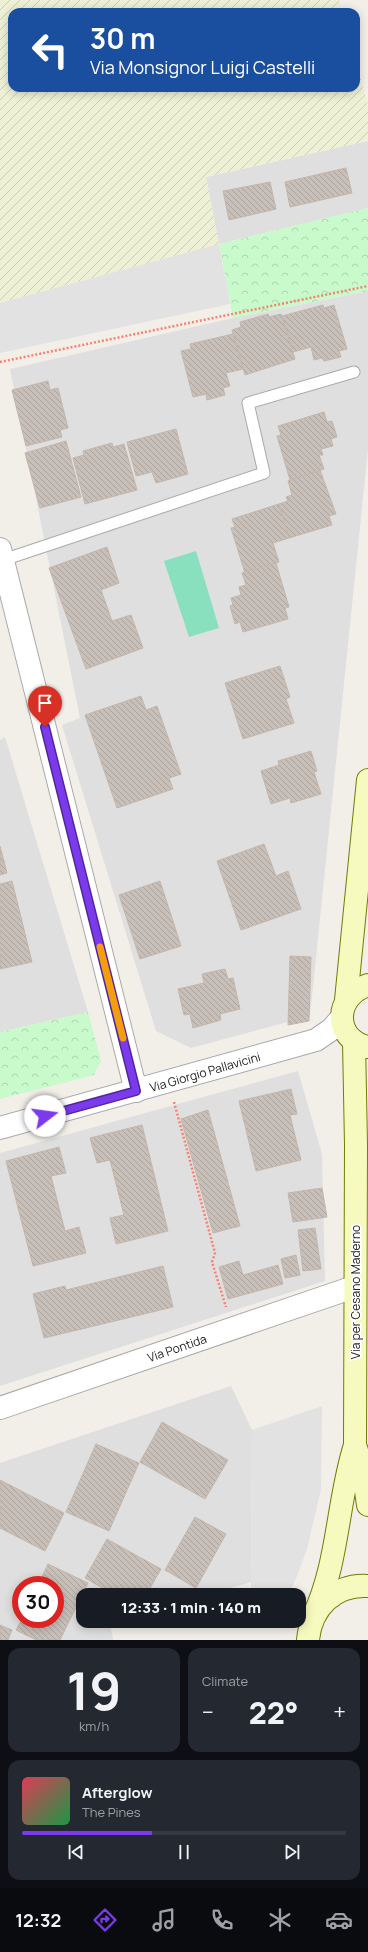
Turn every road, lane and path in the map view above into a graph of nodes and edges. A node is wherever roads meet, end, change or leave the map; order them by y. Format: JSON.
{"nodes":[{"id":1,"x":368,"y":286,"type":"edge"},
{"id":2,"x":0,"y":362,"type":"edge"},
{"id":3,"x":354,"y":372,"type":"dead end"},
{"id":4,"x":1,"y":554,"type":"edge"},
{"id":5,"x":368,"y":780,"type":"edge"},
{"id":6,"x":356,"y":909,"type":"junction"},
{"id":7,"x":368,"y":940,"type":"edge"},
{"id":8,"x":368,"y":985,"type":"edge"},
{"id":9,"x":344,"y":1008,"type":"junction"},
{"id":10,"x":316,"y":1040,"type":"junction"},
{"id":11,"x":361,"y":1045,"type":"edge"},
{"id":12,"x":168,"y":1082,"type":"junction"},
{"id":13,"x":368,"y":1089,"type":"edge"},
{"id":14,"x":136,"y":1091,"type":"junction"},
{"id":15,"x":0,"y":1128,"type":"edge"},
{"id":16,"x":356,"y":1138,"type":"junction"},
{"id":17,"x":354,"y":1287,"type":"junction"},
{"id":18,"x":232,"y":1329,"type":"junction"},
{"id":19,"x":0,"y":1408,"type":"edge"},
{"id":20,"x":355,"y":1445,"type":"junction"},
{"id":21,"x":368,"y":1505,"type":"edge"},
{"id":22,"x":368,"y":1586,"type":"edge"},
{"id":23,"x":313,"y":1617,"type":"junction"},
{"id":24,"x":308,"y":1640,"type":"edge"}],
"edges":[{"from":1,"to":2,"type":"path"},
{"from":3,"to":4,"type":"lane"},
{"from":4,"to":14,"type":"street"},
{"from":5,"to":6,"type":"main road"},
{"from":6,"to":7,"type":"main road"},
{"from":6,"to":9,"type":"main road"},
{"from":8,"to":9,"type":"main road"},
{"from":9,"to":10,"type":"street","name":"Via Giorgio Pallavicini"},
{"from":9,"to":11,"type":"main road"},
{"from":10,"to":11,"type":"street","name":"Via Giorgio Pallavicini"},
{"from":10,"to":12,"type":"street","name":"Via Giorgio Pallavicini"},
{"from":11,"to":16,"type":"main road","name":"Via per Cesano Maderno"},
{"from":12,"to":14,"type":"street","name":"Via Giorgio Pallavicini"},
{"from":12,"to":18,"type":"path"},
{"from":13,"to":16,"type":"main road","name":"Via per Cesano Maderno"},
{"from":14,"to":15,"type":"street","name":"Via Giorgio Pallavicini"},
{"from":16,"to":17,"type":"main road","name":"Via per Cesano Maderno"},
{"from":17,"to":18,"type":"street","name":"Via Pontida"},
{"from":17,"to":20,"type":"main road","name":"Via per Cesano Maderno"},
{"from":18,"to":19,"type":"street","name":"Via Pontida"},
{"from":20,"to":21,"type":"main road","name":"Via per Cesano Maderno"},
{"from":20,"to":23,"type":"main road","name":"Via per Cesano Maderno"},
{"from":22,"to":23,"type":"main road"},
{"from":23,"to":24,"type":"main road"}]}
